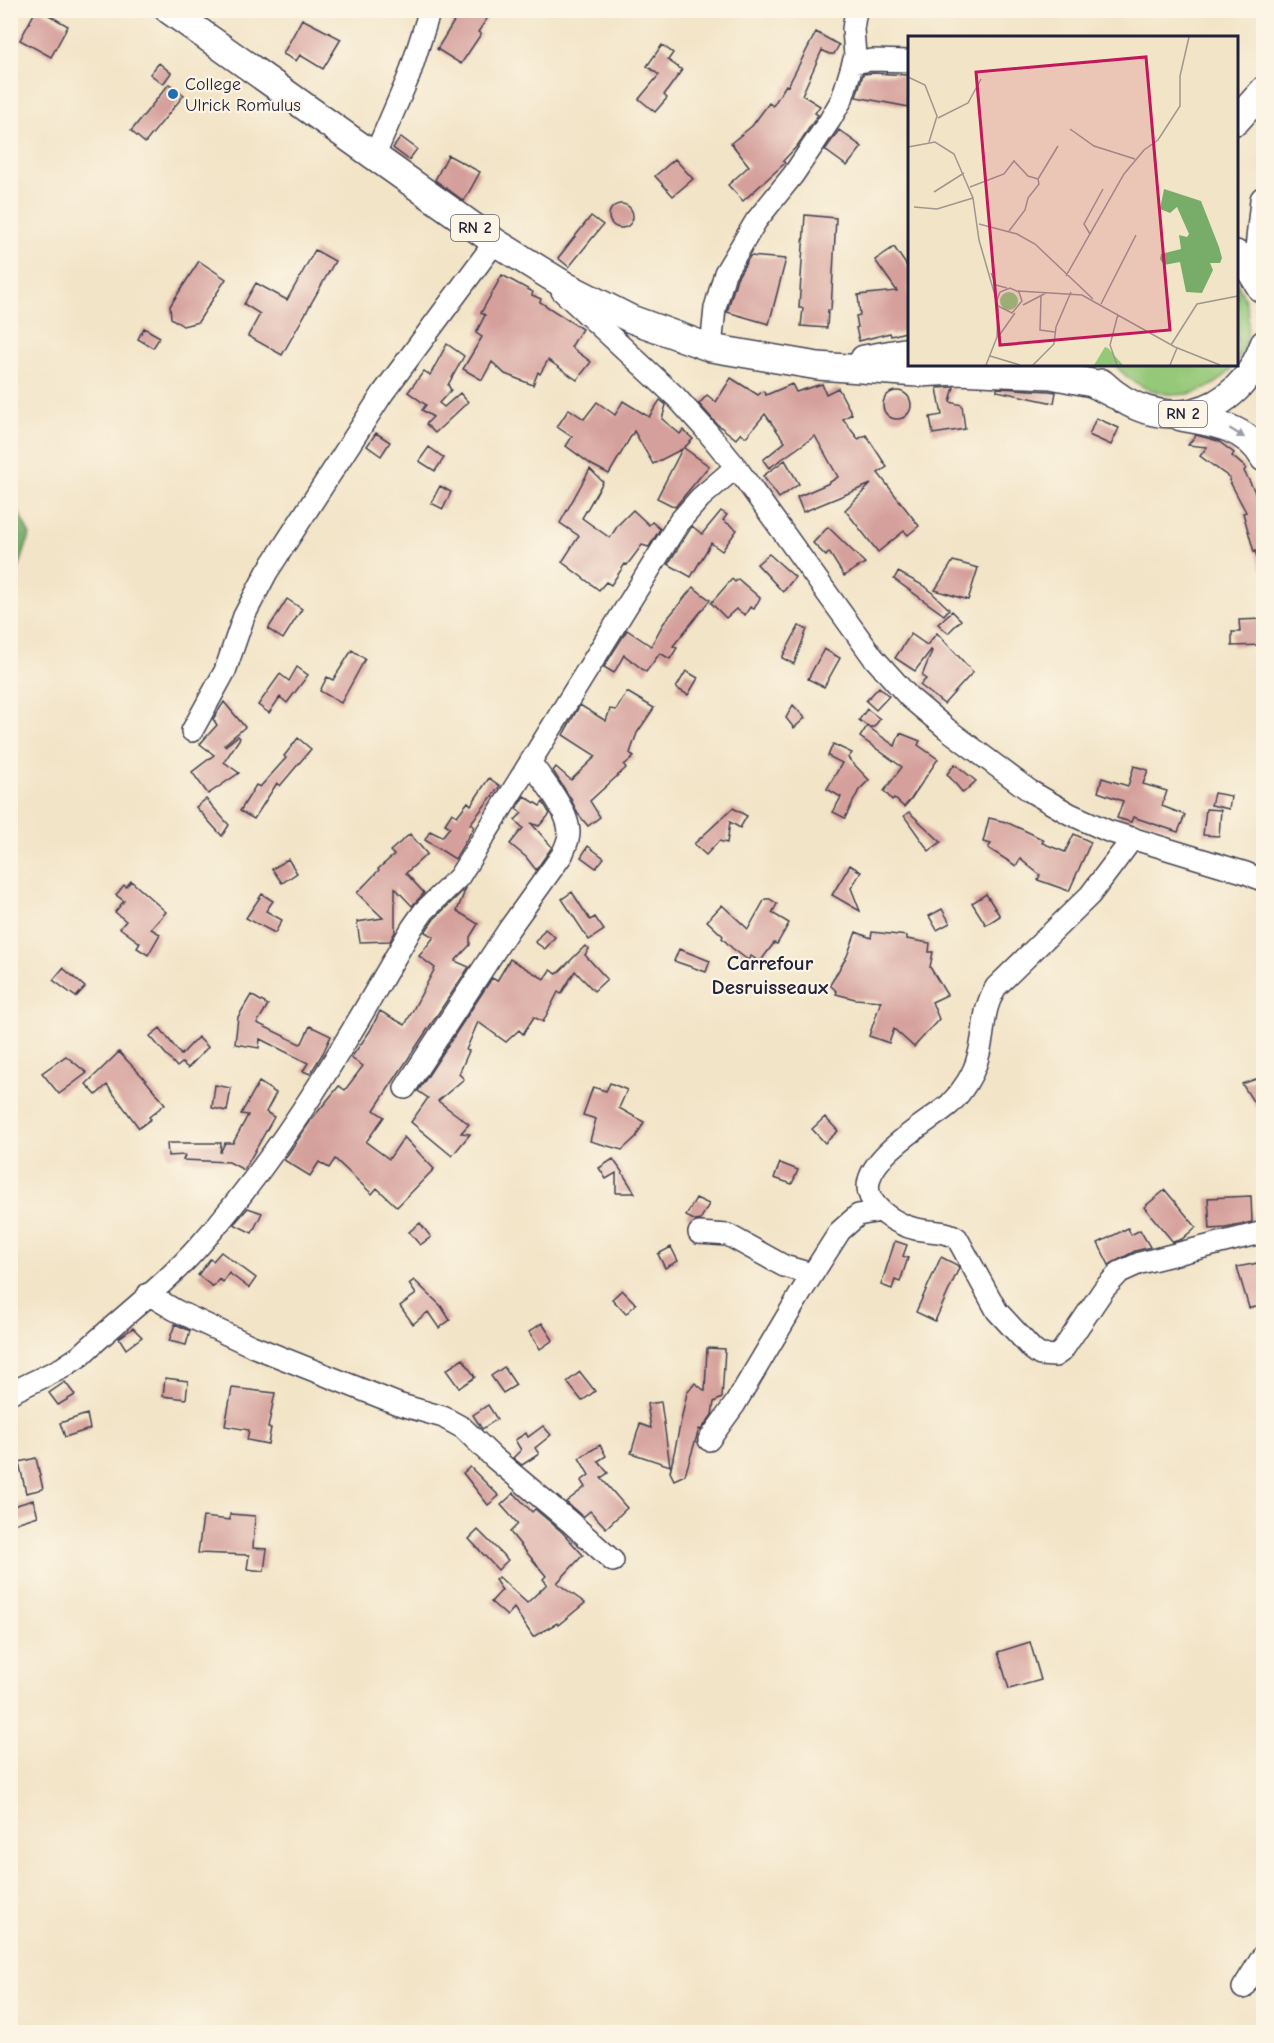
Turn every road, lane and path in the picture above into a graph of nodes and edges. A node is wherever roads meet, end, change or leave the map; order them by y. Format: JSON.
{"nodes":[{"id":1,"x":170,"y":10,"type":"edge"},
{"id":2,"x":430,"y":10,"type":"edge"},
{"id":3,"x":856,"y":10,"type":"edge"},
{"id":4,"x":908,"y":61,"type":"edge"},
{"id":5,"x":853,"y":63,"type":"junction"},
{"id":6,"x":1263,"y":90,"type":"edge"},
{"id":7,"x":1238,"y":119,"type":"edge"},
{"id":8,"x":374,"y":157,"type":"junction"},
{"id":9,"x":1263,"y":200,"type":"edge"},
{"id":10,"x":495,"y":242,"type":"junction"},
{"id":11,"x":1238,"y":256,"type":"edge"},
{"id":12,"x":532,"y":264,"type":"junction"},
{"id":13,"x":1262,"y":296,"type":"edge"},
{"id":14,"x":1263,"y":344,"type":"edge"},
{"id":15,"x":711,"y":348,"type":"junction"},
{"id":16,"x":908,"y":351,"type":"edge"},
{"id":17,"x":818,"y":366,"type":"junction"},
{"id":18,"x":1090,"y":366,"type":"edge"},
{"id":19,"x":1115,"y":395,"type":"junction"},
{"id":20,"x":1162,"y":414,"type":"junction"},
{"id":21,"x":1263,"y":458,"type":"edge"},
{"id":22,"x":736,"y":466,"type":"junction"},
{"id":23,"x":192,"y":731,"type":"dead end"},
{"id":24,"x":530,"y":762,"type":"junction"},
{"id":25,"x":1133,"y":838,"type":"junction"},
{"id":26,"x":1263,"y":881,"type":"edge"},
{"id":27,"x":405,"y":1088,"type":"dead end"},
{"id":28,"x":880,"y":1211,"type":"junction"},
{"id":29,"x":1263,"y":1232,"type":"edge"},
{"id":30,"x":699,"y":1233,"type":"dead end"},
{"id":31,"x":812,"y":1274,"type":"junction"},
{"id":32,"x":148,"y":1293,"type":"junction"},
{"id":33,"x":10,"y":1393,"type":"edge"},
{"id":34,"x":709,"y":1440,"type":"dead end"},
{"id":35,"x":613,"y":1561,"type":"dead end"},
{"id":36,"x":1263,"y":1954,"type":"edge"},
{"id":37,"x":1243,"y":1988,"type":"dead end"}],
"edges":[{"from":1,"to":8,"type":"main road","number":"RN 2"},
{"from":2,"to":8,"type":"street"},
{"from":3,"to":5,"type":"street"},
{"from":4,"to":5,"type":"street"},
{"from":5,"to":15,"type":"street"},
{"from":6,"to":7,"type":"main road"},
{"from":8,"to":10,"type":"main road","number":"RN 2"},
{"from":9,"to":13,"type":"main road"},
{"from":10,"to":12,"type":"main road","number":"RN 2"},
{"from":10,"to":23,"type":"street"},
{"from":11,"to":13,"type":"main road"},
{"from":12,"to":15,"type":"main road","number":"RN 2"},
{"from":12,"to":22,"type":"street"},
{"from":14,"to":20,"type":"main road","number":"RN 2"},
{"from":15,"to":17,"type":"main road","number":"RN 2"},
{"from":16,"to":17,"type":"main road","number":"RN 2"},
{"from":17,"to":19,"type":"main road","number":"RN 2"},
{"from":18,"to":19,"type":"main road","number":"RN 2"},
{"from":19,"to":20,"type":"main road","number":"RN 2"},
{"from":20,"to":21,"type":"main road","one_way":true},
{"from":22,"to":24,"type":"street"},
{"from":22,"to":25,"type":"street"},
{"from":24,"to":27,"type":"street"},
{"from":24,"to":32,"type":"street"},
{"from":25,"to":26,"type":"street"},
{"from":25,"to":28,"type":"street"},
{"from":28,"to":29,"type":"street"},
{"from":28,"to":31,"type":"street"},
{"from":30,"to":31,"type":"street"},
{"from":31,"to":34,"type":"street"},
{"from":32,"to":33,"type":"street"},
{"from":32,"to":35,"type":"street"},
{"from":36,"to":37,"type":"street"}]}
